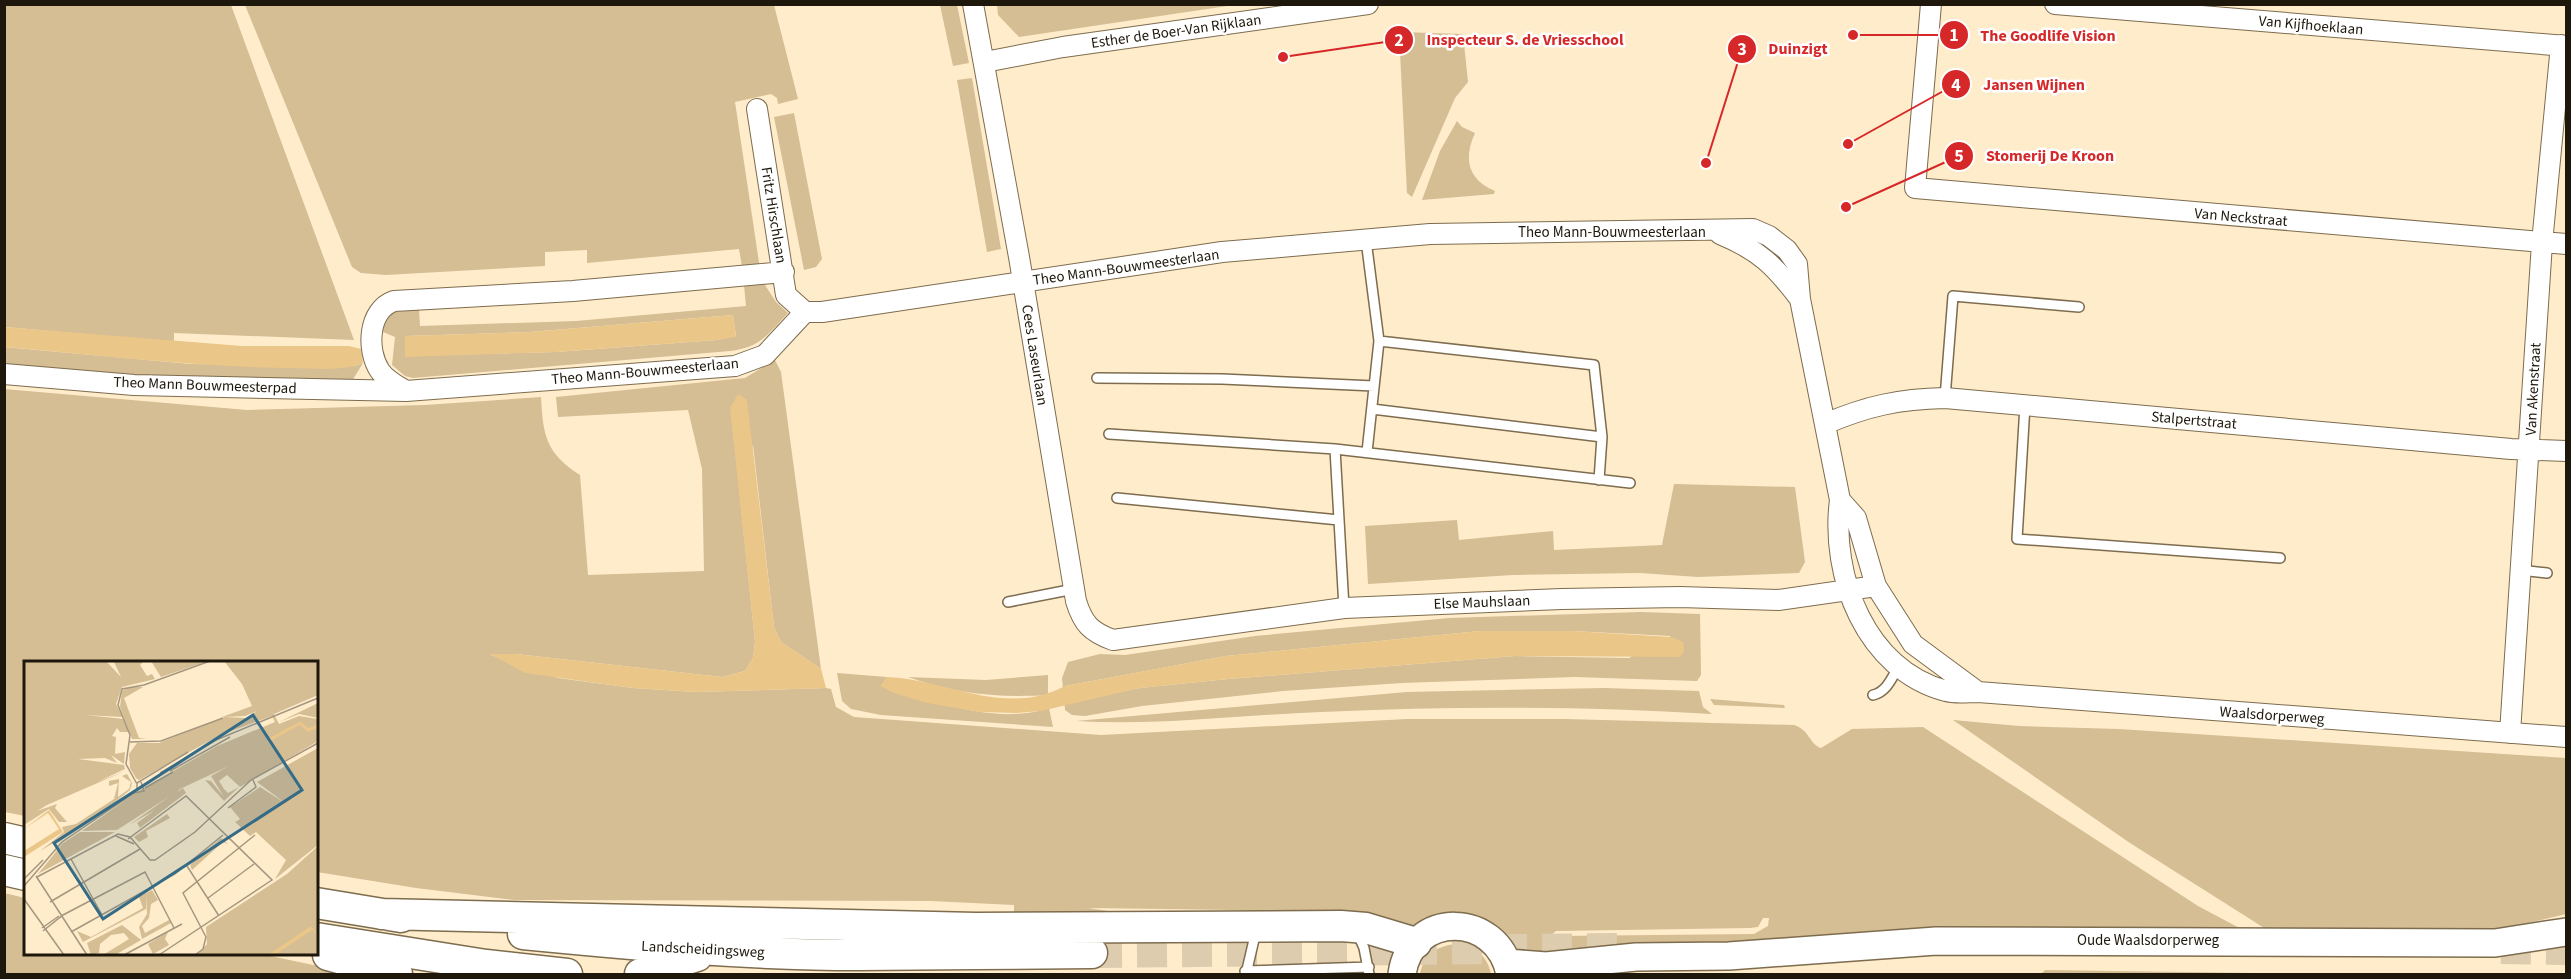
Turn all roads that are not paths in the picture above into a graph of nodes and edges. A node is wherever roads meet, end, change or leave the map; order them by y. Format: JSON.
{"nodes":[{"id":1,"x":973,"y":4,"type":"edge"},
{"id":2,"x":1368,"y":4,"type":"edge"},
{"id":3,"x":1931,"y":4,"type":"edge"},
{"id":4,"x":2055,"y":4,"type":"edge"},
{"id":5,"x":2564,"y":46,"type":"edge"},
{"id":6,"x":985,"y":62,"type":"junction"},
{"id":7,"x":757,"y":110,"type":"dead end"},
{"id":8,"x":1366,"y":240,"type":"junction"},
{"id":9,"x":2542,"y":243,"type":"junction"},
{"id":10,"x":2566,"y":244,"type":"edge"},
{"id":11,"x":784,"y":272,"type":"junction"},
{"id":12,"x":1023,"y":282,"type":"junction"},
{"id":13,"x":2079,"y":307,"type":"dead end"},
{"id":14,"x":805,"y":312,"type":"junction"},
{"id":15,"x":1379,"y":341,"type":"junction"},
{"id":16,"x":4,"y":374,"type":"edge"},
{"id":17,"x":1097,"y":378,"type":"dead end"},
{"id":18,"x":1374,"y":386,"type":"junction"},
{"id":19,"x":406,"y":391,"type":"junction"},
{"id":20,"x":1945,"y":398,"type":"junction"},
{"id":21,"x":2025,"y":405,"type":"junction"},
{"id":22,"x":1372,"y":409,"type":"junction"},
{"id":23,"x":1825,"y":424,"type":"junction"},
{"id":24,"x":1109,"y":434,"type":"dead end"},
{"id":25,"x":1602,"y":436,"type":"junction"},
{"id":26,"x":1335,"y":449,"type":"junction"},
{"id":27,"x":2530,"y":449,"type":"junction"},
{"id":28,"x":2566,"y":451,"type":"edge"},
{"id":29,"x":1367,"y":452,"type":"junction"},
{"id":30,"x":1599,"y":480,"type":"junction"},
{"id":31,"x":1630,"y":483,"type":"dead end"},
{"id":32,"x":1117,"y":498,"type":"dead end"},
{"id":33,"x":1840,"y":500,"type":"junction"},
{"id":34,"x":1339,"y":520,"type":"junction"},
{"id":35,"x":2280,"y":558,"type":"dead end"},
{"id":36,"x":2520,"y":570,"type":"junction"},
{"id":37,"x":2547,"y":573,"type":"dead end"},
{"id":38,"x":1876,"y":586,"type":"junction"},
{"id":39,"x":1074,"y":589,"type":"junction"},
{"id":40,"x":1849,"y":590,"type":"junction"},
{"id":41,"x":1008,"y":603,"type":"dead end"},
{"id":42,"x":1344,"y":608,"type":"junction"},
{"id":43,"x":1092,"y":631,"type":"joint"},
{"id":44,"x":1912,"y":644,"type":"junction"},
{"id":45,"x":1899,"y":666,"type":"junction"},
{"id":46,"x":1978,"y":692,"type":"junction"},
{"id":47,"x":1873,"y":695,"type":"dead end"},
{"id":48,"x":2510,"y":733,"type":"junction"},
{"id":49,"x":2566,"y":737,"type":"edge"},
{"id":50,"x":4,"y":838,"type":"edge"},
{"id":51,"x":24,"y":843,"type":"edge"},
{"id":52,"x":4,"y":870,"type":"edge"},
{"id":53,"x":24,"y":874,"type":"edge"},
{"id":54,"x":318,"y":903,"type":"edge"},
{"id":55,"x":381,"y":914,"type":"junction"},
{"id":56,"x":1257,"y":926,"type":"junction"},
{"id":57,"x":1355,"y":927,"type":"junction"},
{"id":58,"x":2566,"y":932,"type":"edge"},
{"id":59,"x":318,"y":938,"type":"edge"},
{"id":60,"x":1416,"y":943,"type":"junction"},
{"id":61,"x":714,"y":950,"type":"junction"},
{"id":62,"x":318,"y":953,"type":"edge"},
{"id":63,"x":1092,"y":953,"type":"tunnel mouth"},
{"id":64,"x":1729,"y":956,"type":"junction"},
{"id":65,"x":1509,"y":969,"type":"edge"},
{"id":66,"x":1369,"y":971,"type":"edge"},
{"id":67,"x":1246,"y":973,"type":"edge"},
{"id":68,"x":397,"y":975,"type":"edge"},
{"id":69,"x":567,"y":975,"type":"edge"},
{"id":70,"x":640,"y":975,"type":"edge"},
{"id":71,"x":1402,"y":975,"type":"edge"},
{"id":72,"x":1649,"y":975,"type":"edge"}],
"edges":[{"from":1,"to":6,"type":"street","name":"Cees Laseurlaan"},
{"from":2,"to":6,"type":"street","name":"Esther de Boer-Van Rijklaan"},
{"from":3,"to":9,"type":"street","name":"Van Neckstraat"},
{"from":4,"to":5,"type":"street","name":"Van Kijfhoeklaan"},
{"from":5,"to":9,"type":"street","name":"Van Akenstraat"},
{"from":6,"to":12,"type":"street","name":"Cees Laseurlaan"},
{"from":7,"to":11,"type":"street","name":"Fritz Hirschlaan"},
{"from":8,"to":12,"type":"street","name":"Theo Mann-Bouwmeesterlaan"},
{"from":8,"to":15,"type":"lane"},
{"from":8,"to":23,"type":"street","name":"Theo Mann-Bouwmeesterlaan"},
{"from":9,"to":10,"type":"street","name":"Van Neckstraat"},
{"from":9,"to":27,"type":"street","name":"Van Akenstraat"},
{"from":11,"to":14,"type":"street","name":"Fritz Hirschlaan"},
{"from":11,"to":19,"type":"street"},
{"from":12,"to":14,"type":"street","name":"Theo Mann-Bouwmeesterlaan"},
{"from":12,"to":39,"type":"street","name":"Cees Laseurlaan"},
{"from":13,"to":20,"type":"lane"},
{"from":14,"to":19,"type":"street","name":"Theo Mann-Bouwmeesterlaan"},
{"from":15,"to":18,"type":"lane"},
{"from":15,"to":25,"type":"lane"},
{"from":16,"to":19,"type":"street","name":"Theo Mann Bouwmeesterpad"},
{"from":17,"to":18,"type":"lane"},
{"from":18,"to":22,"type":"lane"},
{"from":20,"to":21,"type":"street","name":"Stalpertstraat"},
{"from":20,"to":23,"type":"street","name":"Stalpertstraat"},
{"from":21,"to":27,"type":"street","name":"Stalpertstraat"},
{"from":21,"to":35,"type":"lane"},
{"from":22,"to":25,"type":"lane"},
{"from":22,"to":29,"type":"lane"},
{"from":23,"to":33,"type":"street","name":"Waalsdorperweg"},
{"from":24,"to":26,"type":"lane"},
{"from":25,"to":30,"type":"lane"},
{"from":26,"to":29,"type":"lane"},
{"from":26,"to":34,"type":"lane"},
{"from":27,"to":28,"type":"street","name":"Stalpertstraat"},
{"from":27,"to":36,"type":"street","name":"Van Akenstraat"},
{"from":29,"to":30,"type":"lane"},
{"from":30,"to":31,"type":"lane"},
{"from":32,"to":34,"type":"lane"},
{"from":33,"to":38,"type":"street","name":"Waalsdorperweg"},
{"from":33,"to":40,"type":"street","name":"Waalsdorperweg"},
{"from":34,"to":42,"type":"lane"},
{"from":36,"to":37,"type":"lane"},
{"from":36,"to":48,"type":"street","name":"Van Akenstraat"},
{"from":38,"to":40,"type":"street","name":"Else Mauhslaan"},
{"from":38,"to":44,"type":"street","name":"Waalsdorperweg"},
{"from":39,"to":41,"type":"lane"},
{"from":39,"to":43,"type":"street","name":"Cees Laseurlaan"},
{"from":40,"to":42,"type":"street","name":"Else Mauhslaan"},
{"from":40,"to":45,"type":"street","name":"Waalsdorperweg"},
{"from":42,"to":43,"type":"street","name":"Else Mauhslaan"},
{"from":44,"to":45,"type":"street"},
{"from":44,"to":46,"type":"street","name":"Waalsdorperweg"},
{"from":45,"to":46,"type":"street","name":"Waalsdorperweg"},
{"from":45,"to":47,"type":"lane"},
{"from":46,"to":48,"type":"street","name":"Waalsdorperweg"},
{"from":48,"to":49,"type":"street","name":"Waalsdorperweg"},
{"from":50,"to":51,"type":"main road"},
{"from":52,"to":53,"type":"main road"},
{"from":54,"to":55,"type":"main road","name":"Landscheidingsweg"},
{"from":55,"to":56,"type":"main road"},
{"from":55,"to":61,"type":"main road","name":"Landscheidingsweg"},
{"from":56,"to":57,"type":"main road"},
{"from":56,"to":67,"type":"lane"},
{"from":57,"to":60,"type":"main road"},
{"from":57,"to":66,"type":"lane"},
{"from":58,"to":64,"type":"main road","name":"Oude Waalsdorperweg"},
{"from":59,"to":69,"type":"main road"},
{"from":60,"to":65,"type":"main road"},
{"from":60,"to":71,"type":"main road"},
{"from":61,"to":63,"type":"main road","name":"Landscheidingsweg"},
{"from":61,"to":70,"type":"main road"},
{"from":62,"to":68,"type":"main road"},
{"from":64,"to":65,"type":"main road","name":"Oude Waalsdorperweg"},
{"from":64,"to":72,"type":"main road","name":"Oude Waalsdorperweg"},
{"from":66,"to":67,"type":"lane"}]}
